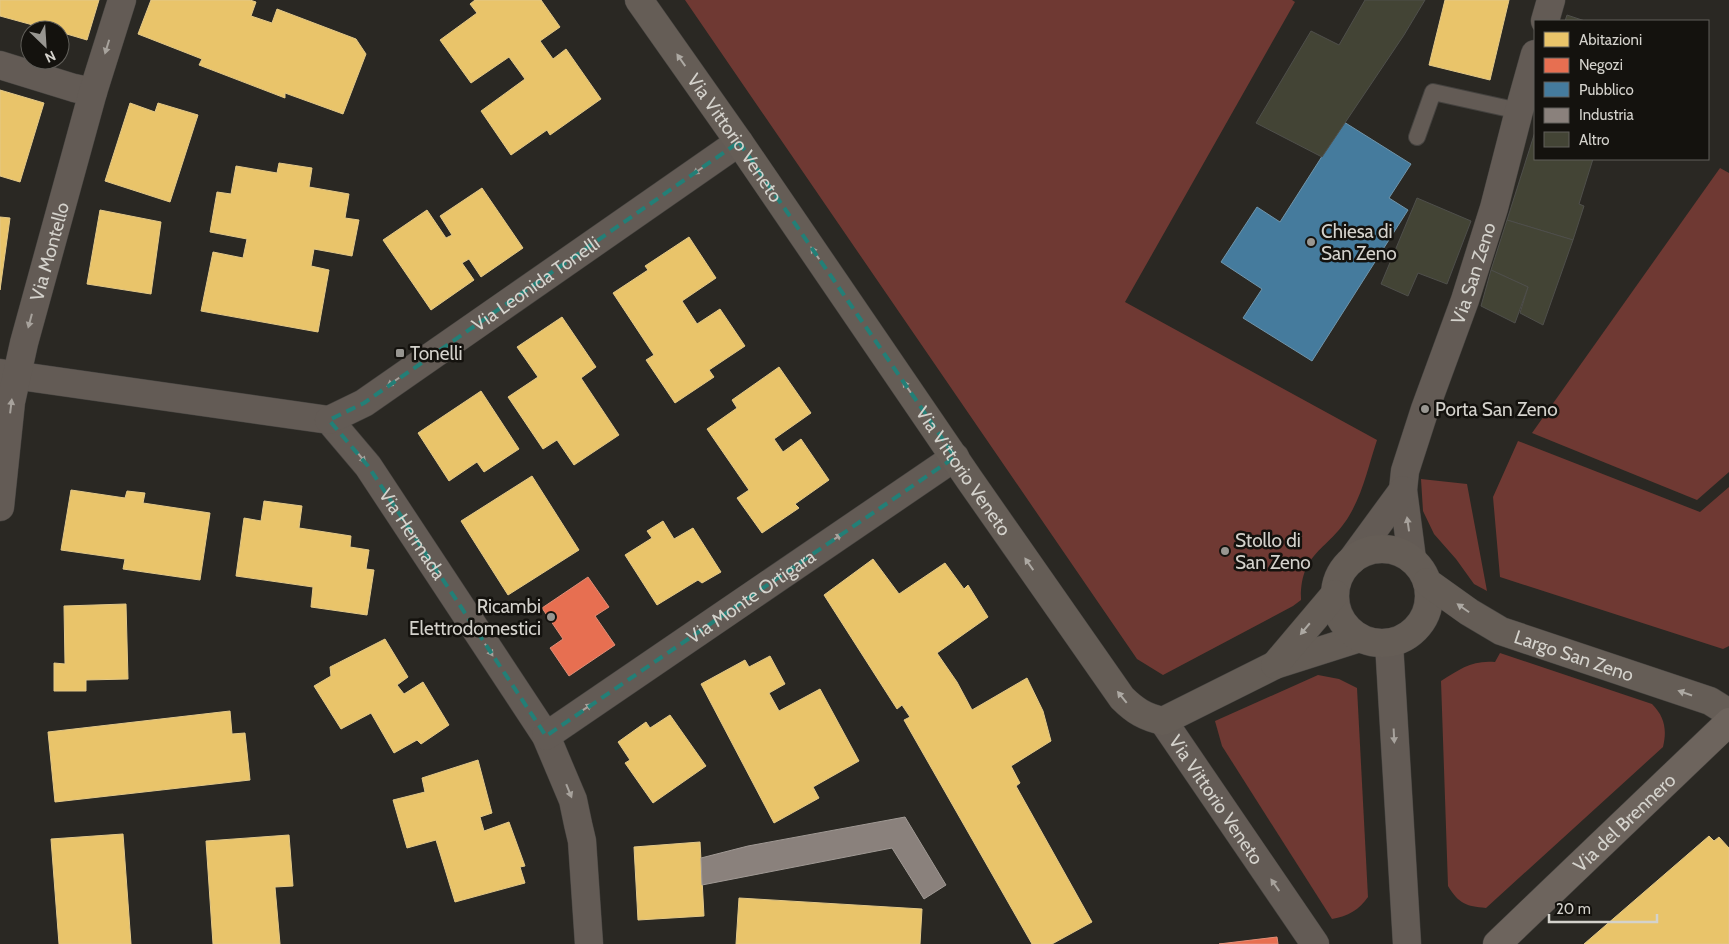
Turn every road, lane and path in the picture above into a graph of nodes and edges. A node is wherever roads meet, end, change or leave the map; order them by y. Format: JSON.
{"nodes":[{"id":1,"x":122,"y":0,"type":"edge"},
{"id":2,"x":639,"y":0,"type":"edge"},
{"id":3,"x":1551,"y":0,"type":"edge"},
{"id":4,"x":1545,"y":20,"type":"edge"},
{"id":5,"x":1534,"y":57,"type":"edge"},
{"id":6,"x":0,"y":65,"type":"edge"},
{"id":7,"x":93,"y":92,"type":"junction"},
{"id":8,"x":1518,"y":110,"type":"junction"},
{"id":9,"x":1417,"y":137,"type":"dead end"},
{"id":10,"x":739,"y":142,"type":"junction"},
{"id":11,"x":8,"y":375,"type":"edge"},
{"id":12,"x":329,"y":420,"type":"junction"},
{"id":13,"x":954,"y":457,"type":"junction"},
{"id":14,"x":1403,"y":490,"type":"junction"},
{"id":15,"x":0,"y":507,"type":"edge"},
{"id":16,"x":1412,"y":559,"type":"junction"},
{"id":17,"x":1351,"y":560,"type":"junction"},
{"id":18,"x":1427,"y":582,"type":"junction"},
{"id":19,"x":1335,"y":594,"type":"junction"},
{"id":20,"x":1360,"y":638,"type":"junction"},
{"id":21,"x":1389,"y":643,"type":"junction"},
{"id":22,"x":1275,"y":665,"type":"junction"},
{"id":23,"x":1729,"y":713,"type":"edge"},
{"id":24,"x":1163,"y":721,"type":"junction"},
{"id":25,"x":1729,"y":722,"type":"edge"},
{"id":26,"x":546,"y":736,"type":"junction"},
{"id":27,"x":1309,"y":934,"type":"edge"},
{"id":28,"x":589,"y":944,"type":"edge"},
{"id":29,"x":1407,"y":944,"type":"edge"},
{"id":30,"x":1497,"y":944,"type":"edge"}],
"edges":[{"from":1,"to":7,"type":"street","name":"Via Montello","one_way":true},
{"from":10,"to":2,"type":"main road","name":"Via Vittorio Veneto","one_way":true},
{"from":3,"to":4,"type":"street"},
{"from":5,"to":8,"type":"street","name":"Via San Zeno"},
{"from":6,"to":7,"type":"street"},
{"from":7,"to":11,"type":"street","name":"Via Montello","one_way":true},
{"from":8,"to":9,"type":"lane"},
{"from":8,"to":14,"type":"street","name":"Via San Zeno"},
{"from":10,"to":12,"type":"street","name":"Via Leonida Tonelli","one_way":true},
{"from":13,"to":10,"type":"main road","name":"Via Vittorio Veneto","one_way":true},
{"from":11,"to":12,"type":"street"},
{"from":15,"to":11,"type":"street","name":"Via Montello","one_way":true},
{"from":12,"to":26,"type":"street","name":"Via Hermada","one_way":true},
{"from":24,"to":13,"type":"main road","name":"Via Vittorio Veneto","one_way":true},
{"from":26,"to":13,"type":"street","name":"Via Monte Ortigara","one_way":true},
{"from":16,"to":14,"type":"street","name":"Via San Zeno","one_way":true},
{"from":14,"to":17,"type":"street","name":"Via San Zeno"},
{"from":16,"to":17,"type":"main road"},
{"from":16,"to":18,"type":"main road","name":"Largo San Zeno"},
{"from":17,"to":19,"type":"main road"},
{"from":18,"to":21,"type":"main road"},
{"from":23,"to":18,"type":"main road","name":"Largo San Zeno","one_way":true},
{"from":19,"to":20,"type":"main road"},
{"from":19,"to":22,"type":"main road","one_way":true},
{"from":20,"to":21,"type":"main road"},
{"from":20,"to":22,"type":"main road"},
{"from":21,"to":29,"type":"street","one_way":true},
{"from":22,"to":24,"type":"main road"},
{"from":27,"to":24,"type":"street","name":"Via Vittorio Veneto","one_way":true},
{"from":25,"to":30,"type":"main road","name":"Via del Brennero"},
{"from":26,"to":28,"type":"street","name":"Via Hermada","one_way":true}]}
